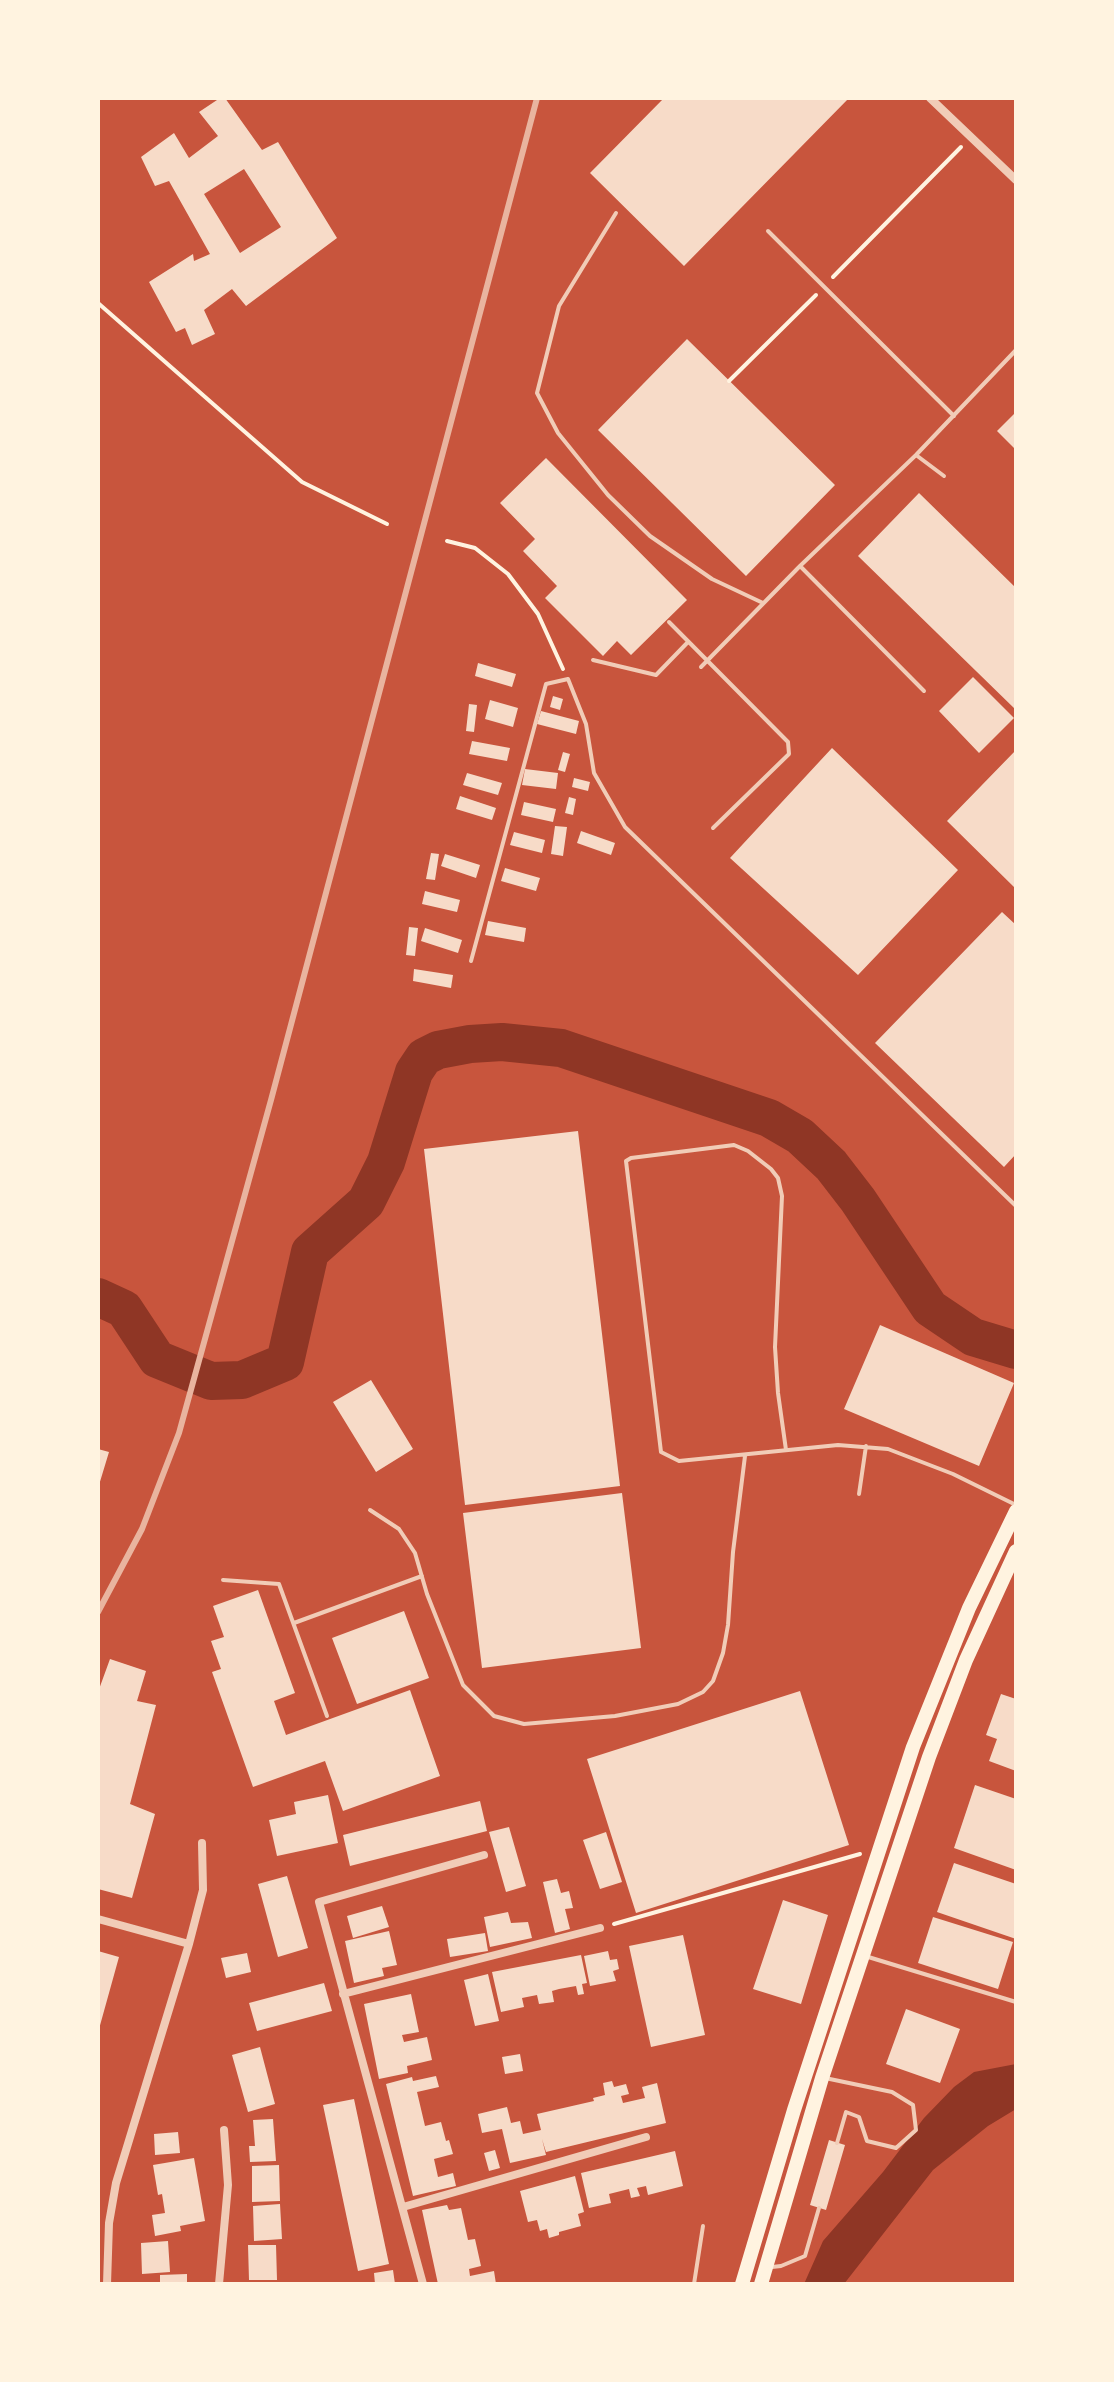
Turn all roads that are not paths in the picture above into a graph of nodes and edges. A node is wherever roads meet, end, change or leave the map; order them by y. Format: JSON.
{"nodes":[{"id":1,"x":930,"y":98,"type":"edge"},
{"id":2,"x":1016,"y":180,"type":"edge"},
{"id":3,"x":616,"y":213,"type":"dead end"},
{"id":4,"x":768,"y":231,"type":"dead end"},
{"id":5,"x":1016,"y":350,"type":"edge"},
{"id":6,"x":954,"y":416,"type":"junction"},
{"id":7,"x":916,"y":455,"type":"junction"},
{"id":8,"x":944,"y":476,"type":"dead end"},
{"id":9,"x":800,"y":566,"type":"junction"},
{"id":10,"x":763,"y":603,"type":"junction"},
{"id":11,"x":669,"y":622,"type":"dead end"},
{"id":12,"x":688,"y":642,"type":"junction"},
{"id":13,"x":593,"y":660,"type":"dead end"},
{"id":14,"x":707,"y":661,"type":"junction"},
{"id":15,"x":701,"y":667,"type":"dead end"},
{"id":16,"x":924,"y":691,"type":"dead end"},
{"id":17,"x":713,"y":828,"type":"dead end"},
{"id":18,"x":471,"y":961,"type":"dead end"},
{"id":19,"x":1016,"y":1206,"type":"edge"},
{"id":20,"x":866,"y":1446,"type":"junction"},
{"id":21,"x":786,"y":1450,"type":"junction"},
{"id":22,"x":746,"y":1455,"type":"junction"},
{"id":23,"x":859,"y":1494,"type":"dead end"},
{"id":24,"x":1016,"y":1505,"type":"edge"},
{"id":25,"x":370,"y":1510,"type":"dead end"},
{"id":26,"x":1016,"y":1511,"type":"edge"},
{"id":27,"x":1016,"y":1551,"type":"edge"},
{"id":28,"x":422,"y":1576,"type":"junction"},
{"id":29,"x":223,"y":1580,"type":"dead end"},
{"id":30,"x":294,"y":1623,"type":"junction"},
{"id":31,"x":327,"y":1716,"type":"dead end"},
{"id":32,"x":202,"y":1843,"type":"dead end"},
{"id":33,"x":484,"y":1855,"type":"dead end"},
{"id":34,"x":98,"y":1919,"type":"edge"},
{"id":35,"x":600,"y":1928,"type":"road end"},
{"id":36,"x":189,"y":1944,"type":"junction"},
{"id":37,"x":863,"y":1955,"type":"junction"},
{"id":38,"x":343,"y":1994,"type":"junction"},
{"id":39,"x":1016,"y":2002,"type":"edge"},
{"id":40,"x":822,"y":2078,"type":"junction"},
{"id":41,"x":224,"y":2130,"type":"dead end"},
{"id":42,"x":646,"y":2137,"type":"dead end"},
{"id":43,"x":837,"y":2143,"type":"dead end"},
{"id":44,"x":403,"y":2207,"type":"junction"},
{"id":45,"x":819,"y":2208,"type":"dead end"},
{"id":46,"x":703,"y":2226,"type":"dead end"},
{"id":47,"x":765,"y":2267,"type":"junction"},
{"id":48,"x":107,"y":2284,"type":"edge"},
{"id":49,"x":219,"y":2284,"type":"edge"},
{"id":50,"x":423,"y":2284,"type":"edge"},
{"id":51,"x":694,"y":2284,"type":"edge"},
{"id":52,"x":742,"y":2284,"type":"edge"},
{"id":53,"x":761,"y":2284,"type":"edge"}],
"edges":[{"from":1,"to":2,"type":"street"},
{"from":3,"to":10,"type":"lane"},
{"from":4,"to":6,"type":"lane"},
{"from":5,"to":6,"type":"lane"},
{"from":6,"to":7,"type":"lane"},
{"from":7,"to":8,"type":"lane"},
{"from":7,"to":9,"type":"lane"},
{"from":9,"to":10,"type":"lane"},
{"from":9,"to":16,"type":"lane"},
{"from":10,"to":14,"type":"lane"},
{"from":11,"to":12,"type":"lane"},
{"from":12,"to":13,"type":"lane"},
{"from":12,"to":14,"type":"lane"},
{"from":14,"to":15,"type":"lane"},
{"from":14,"to":17,"type":"lane"},
{"from":18,"to":19,"type":"lane"},
{"from":20,"to":21,"type":"lane"},
{"from":20,"to":23,"type":"lane"},
{"from":20,"to":24,"type":"lane"},
{"from":21,"to":22,"type":"lane"},
{"from":21,"to":22,"type":"lane"},
{"from":22,"to":28,"type":"lane"},
{"from":25,"to":28,"type":"lane"},
{"from":26,"to":52,"type":"highway"},
{"from":27,"to":37,"type":"highway"},
{"from":28,"to":30,"type":"lane"},
{"from":29,"to":30,"type":"lane"},
{"from":30,"to":31,"type":"lane"},
{"from":32,"to":36,"type":"street"},
{"from":33,"to":38,"type":"street"},
{"from":34,"to":36,"type":"street"},
{"from":35,"to":38,"type":"street"},
{"from":36,"to":48,"type":"street"},
{"from":37,"to":39,"type":"lane"},
{"from":37,"to":40,"type":"highway"},
{"from":38,"to":44,"type":"street"},
{"from":40,"to":43,"type":"lane"},
{"from":40,"to":47,"type":"highway"},
{"from":41,"to":49,"type":"street"},
{"from":42,"to":44,"type":"street"},
{"from":44,"to":50,"type":"street"},
{"from":45,"to":47,"type":"lane"},
{"from":46,"to":51,"type":"lane"},
{"from":47,"to":53,"type":"highway"}]}
